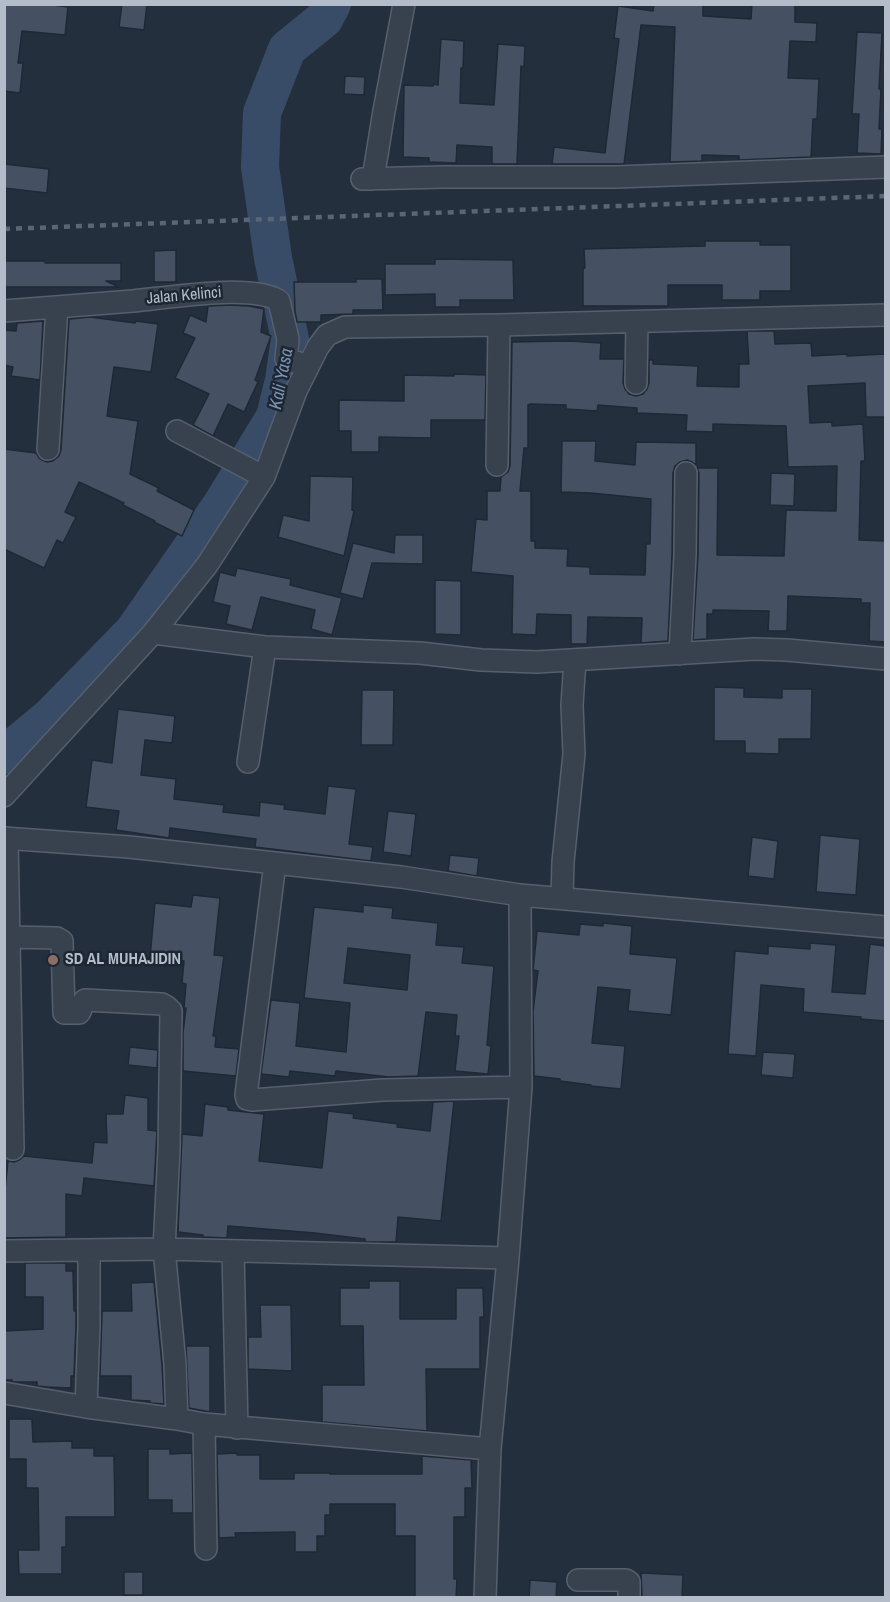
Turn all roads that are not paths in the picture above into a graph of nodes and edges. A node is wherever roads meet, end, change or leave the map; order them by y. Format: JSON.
{"nodes":[{"id":1,"x":404,"y":4,"type":"edge"},
{"id":2,"x":885,"y":166,"type":"edge"},
{"id":3,"x":57,"y":307,"type":"junction"},
{"id":4,"x":4,"y":311,"type":"edge"},
{"id":5,"x":885,"y":315,"type":"edge"},
{"id":6,"x":637,"y":322,"type":"junction"},
{"id":7,"x":499,"y":325,"type":"junction"},
{"id":8,"x":300,"y":364,"type":"junction"},
{"id":9,"x":636,"y":383,"type":"dead end"},
{"id":10,"x":177,"y":431,"type":"dead end"},
{"id":11,"x":48,"y":449,"type":"dead end"},
{"id":12,"x":497,"y":465,"type":"dead end"},
{"id":13,"x":686,"y":473,"type":"dead end"},
{"id":14,"x":260,"y":475,"type":"junction"},
{"id":15,"x":153,"y":633,"type":"junction"},
{"id":16,"x":265,"y":647,"type":"junction"},
{"id":17,"x":680,"y":654,"type":"junction"},
{"id":18,"x":885,"y":659,"type":"edge"},
{"id":19,"x":574,"y":668,"type":"junction"},
{"id":20,"x":248,"y":762,"type":"dead end"},
{"id":21,"x":4,"y":796,"type":"edge"},
{"id":22,"x":6,"y":838,"type":"edge"},
{"id":23,"x":275,"y":863,"type":"junction"},
{"id":24,"x":520,"y":895,"type":"junction"},
{"id":25,"x":562,"y":898,"type":"junction"},
{"id":26,"x":885,"y":927,"type":"edge"},
{"id":27,"x":9,"y":937,"type":"junction"},
{"id":28,"x":521,"y":1087,"type":"junction"},
{"id":29,"x":8,"y":1090,"type":"edge"},
{"id":30,"x":13,"y":1149,"type":"dead end"},
{"id":31,"x":164,"y":1249,"type":"junction"},
{"id":32,"x":4,"y":1251,"type":"edge"},
{"id":33,"x":89,"y":1251,"type":"junction"},
{"id":34,"x":233,"y":1251,"type":"junction"},
{"id":35,"x":508,"y":1258,"type":"junction"},
{"id":36,"x":4,"y":1393,"type":"edge"},
{"id":37,"x":86,"y":1407,"type":"junction"},
{"id":38,"x":177,"y":1419,"type":"junction"},
{"id":39,"x":204,"y":1424,"type":"junction"},
{"id":40,"x":237,"y":1428,"type":"junction"},
{"id":41,"x":490,"y":1449,"type":"junction"},
{"id":42,"x":206,"y":1549,"type":"dead end"},
{"id":43,"x":578,"y":1580,"type":"dead end"},
{"id":44,"x":485,"y":1598,"type":"edge"},
{"id":45,"x":629,"y":1598,"type":"edge"}],
"edges":[{"from":1,"to":2,"type":"street"},
{"from":3,"to":4,"type":"street","name":"Jalan Kelinci"},
{"from":3,"to":8,"type":"street","name":"Jalan Kelinci"},
{"from":3,"to":11,"type":"street"},
{"from":5,"to":6,"type":"street"},
{"from":6,"to":7,"type":"street"},
{"from":6,"to":9,"type":"street"},
{"from":7,"to":8,"type":"street"},
{"from":7,"to":12,"type":"street"},
{"from":8,"to":14,"type":"street"},
{"from":10,"to":14,"type":"street"},
{"from":13,"to":17,"type":"street"},
{"from":14,"to":15,"type":"street"},
{"from":15,"to":16,"type":"street"},
{"from":15,"to":21,"type":"street"},
{"from":16,"to":19,"type":"street"},
{"from":16,"to":20,"type":"street"},
{"from":17,"to":18,"type":"street"},
{"from":17,"to":19,"type":"street"},
{"from":19,"to":25,"type":"street"},
{"from":22,"to":23,"type":"street"},
{"from":22,"to":27,"type":"street"},
{"from":23,"to":24,"type":"street"},
{"from":23,"to":28,"type":"street"},
{"from":24,"to":25,"type":"street"},
{"from":24,"to":28,"type":"street"},
{"from":25,"to":26,"type":"street"},
{"from":27,"to":29,"type":"street"},
{"from":27,"to":31,"type":"street"},
{"from":28,"to":35,"type":"street"},
{"from":29,"to":30,"type":"street"},
{"from":31,"to":33,"type":"street"},
{"from":31,"to":34,"type":"street"},
{"from":31,"to":38,"type":"street"},
{"from":32,"to":33,"type":"street"},
{"from":33,"to":37,"type":"street"},
{"from":34,"to":35,"type":"street"},
{"from":34,"to":40,"type":"street"},
{"from":35,"to":41,"type":"street"},
{"from":36,"to":37,"type":"street"},
{"from":37,"to":38,"type":"street"},
{"from":38,"to":39,"type":"street"},
{"from":39,"to":40,"type":"street"},
{"from":39,"to":42,"type":"street"},
{"from":40,"to":41,"type":"street"},
{"from":41,"to":44,"type":"street"},
{"from":43,"to":45,"type":"street"}]}
